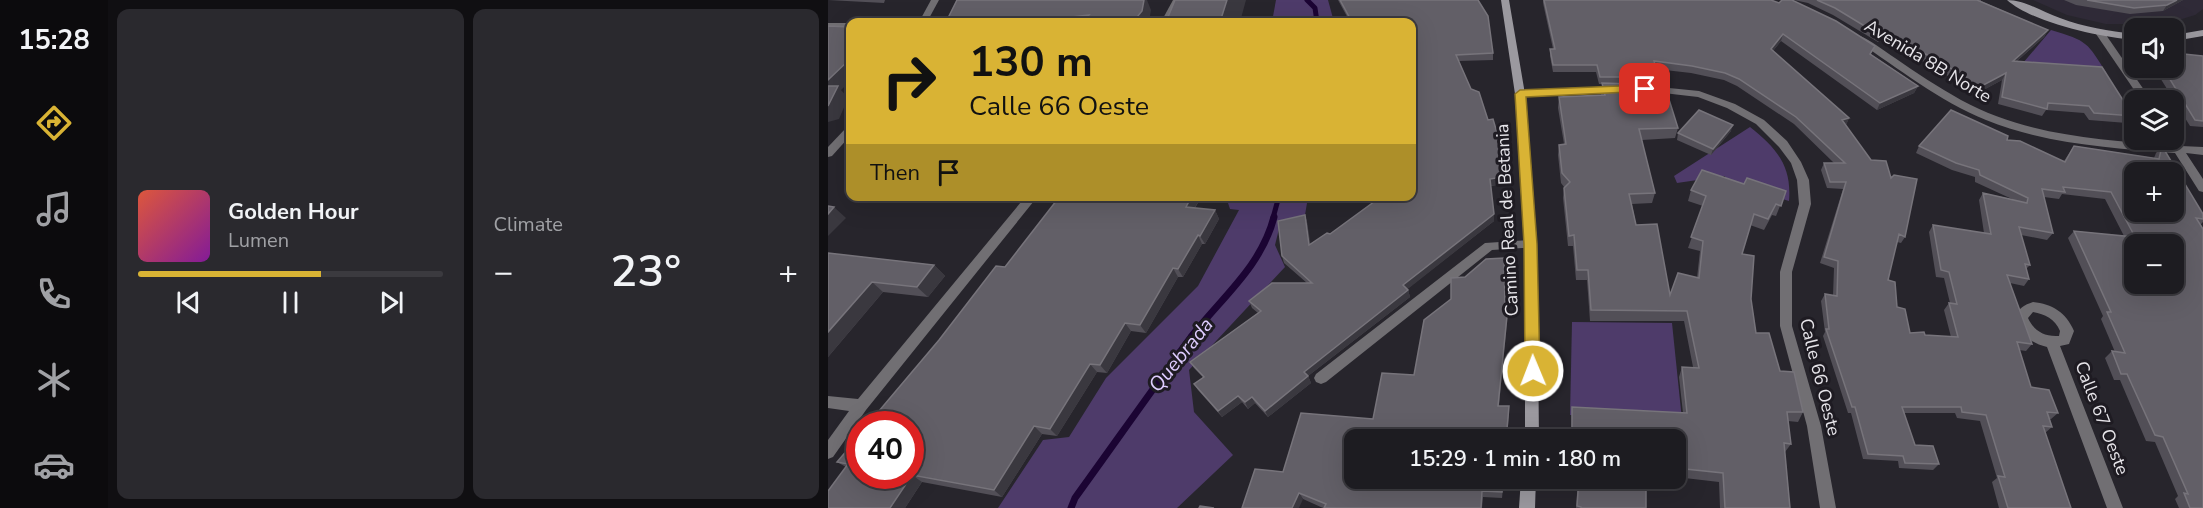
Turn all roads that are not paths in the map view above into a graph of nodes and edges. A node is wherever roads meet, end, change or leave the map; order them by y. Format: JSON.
{"nodes":[{"id":1,"x":935,"y":0,"type":"edge"},
{"id":2,"x":1177,"y":0,"type":"edge"},
{"id":3,"x":1505,"y":0,"type":"edge"},
{"id":4,"x":2011,"y":0,"type":"edge"},
{"id":5,"x":925,"y":18,"type":"edge"},
{"id":6,"x":1167,"y":18,"type":"edge"},
{"id":7,"x":828,"y":26,"type":"edge"},
{"id":8,"x":846,"y":26,"type":"edge"},
{"id":9,"x":2203,"y":33,"type":"edge"},
{"id":10,"x":1854,"y":34,"type":"edge"},
{"id":11,"x":2101,"y":34,"type":"junction"},
{"id":12,"x":2124,"y":36,"type":"edge"},
{"id":13,"x":2184,"y":36,"type":"edge"},
{"id":14,"x":2139,"y":90,"type":"edge"},
{"id":15,"x":1520,"y":94,"type":"junction"},
{"id":16,"x":846,"y":134,"type":"edge"},
{"id":17,"x":2124,"y":139,"type":"edge"},
{"id":18,"x":2184,"y":146,"type":"edge"},
{"id":19,"x":2179,"y":150,"type":"edge"},
{"id":20,"x":2203,"y":151,"type":"edge"},
{"id":21,"x":828,"y":153,"type":"edge"},
{"id":22,"x":2203,"y":188,"type":"edge"},
{"id":23,"x":1029,"y":201,"type":"edge"},
{"id":24,"x":1531,"y":244,"type":"junction"},
{"id":25,"x":2052,"y":342,"type":"dead end"},
{"id":26,"x":1321,"y":378,"type":"dead end"},
{"id":27,"x":828,"y":402,"type":"edge"},
{"id":28,"x":861,"y":406,"type":"junction"},
{"id":29,"x":1532,"y":429,"type":"edge"},
{"id":30,"x":828,"y":452,"type":"edge"},
{"id":31,"x":1528,"y":489,"type":"edge"},
{"id":32,"x":1527,"y":508,"type":"edge"},
{"id":33,"x":1828,"y":508,"type":"edge"},
{"id":34,"x":2115,"y":508,"type":"edge"}],
"edges":[{"from":1,"to":5,"type":"street"},
{"from":2,"to":6,"type":"street"},
{"from":3,"to":15,"type":"street","name":"Camino Real de Betania"},
{"from":4,"to":11,"type":"street"},
{"from":7,"to":8,"type":"street"},
{"from":9,"to":13,"type":"street"},
{"from":10,"to":17,"type":"street","name":"Avenida 8B Norte"},
{"from":11,"to":12,"type":"street"},
{"from":11,"to":14,"type":"street"},
{"from":15,"to":24,"type":"street","name":"Camino Real de Betania"},
{"from":15,"to":33,"type":"street","name":"Calle 66 Oeste"},
{"from":16,"to":21,"type":"street"},
{"from":18,"to":20,"type":"street","name":"Avenida 8B Norte"},
{"from":19,"to":22,"type":"street"},
{"from":23,"to":28,"type":"street"},
{"from":24,"to":26,"type":"street"},
{"from":24,"to":29,"type":"street","name":"Camino Real de Betania"},
{"from":25,"to":34,"type":"street","name":"Calle 67 Oeste"},
{"from":27,"to":28,"type":"street"},
{"from":28,"to":30,"type":"street"},
{"from":31,"to":32,"type":"street"}]}
